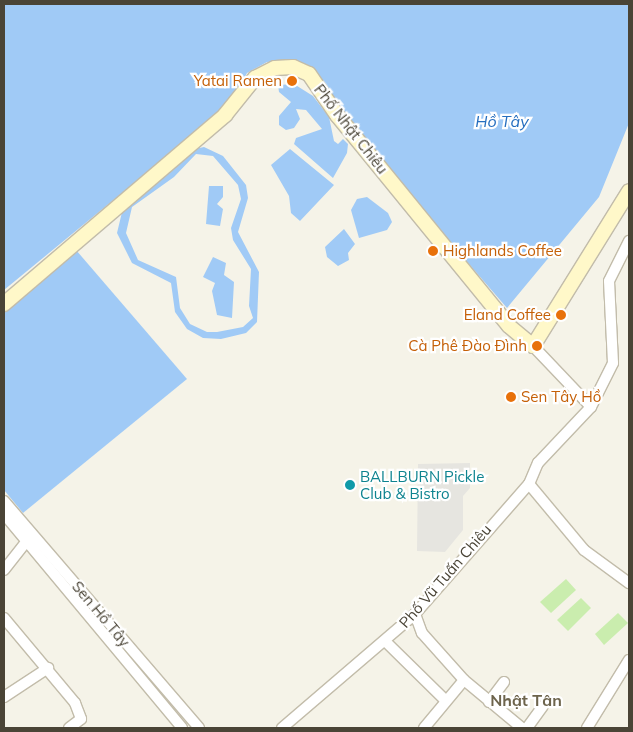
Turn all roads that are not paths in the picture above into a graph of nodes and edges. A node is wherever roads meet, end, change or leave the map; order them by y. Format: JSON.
{"nodes":[{"id":1,"x":629,"y":190,"type":"edge"},
{"id":2,"x":629,"y":244,"type":"edge"},
{"id":3,"x":4,"y":304,"type":"edge"},
{"id":4,"x":533,"y":346,"type":"junction"},
{"id":5,"x":591,"y":407,"type":"junction"},
{"id":6,"x":529,"y":484,"type":"junction"},
{"id":7,"x":4,"y":501,"type":"edge"},
{"id":8,"x":4,"y":514,"type":"edge"},
{"id":9,"x":30,"y":537,"type":"junction"},
{"id":10,"x":4,"y":570,"type":"edge"},
{"id":11,"x":629,"y":583,"type":"edge"},
{"id":12,"x":415,"y":614,"type":"junction"},
{"id":13,"x":4,"y":618,"type":"edge"},
{"id":14,"x":386,"y":642,"type":"junction"},
{"id":15,"x":629,"y":660,"type":"edge"},
{"id":16,"x":48,"y":668,"type":"junction"},
{"id":17,"x":464,"y":680,"type":"junction"},
{"id":18,"x":504,"y":682,"type":"dead end"},
{"id":19,"x":4,"y":697,"type":"edge"},
{"id":20,"x":445,"y":700,"type":"junction"},
{"id":21,"x":489,"y":702,"type":"junction"},
{"id":22,"x":543,"y":706,"type":"dead end"},
{"id":23,"x":69,"y":728,"type":"edge"},
{"id":24,"x":182,"y":728,"type":"edge"},
{"id":25,"x":198,"y":728,"type":"edge"},
{"id":26,"x":282,"y":728,"type":"edge"},
{"id":27,"x":424,"y":728,"type":"edge"},
{"id":28,"x":522,"y":728,"type":"edge"},
{"id":29,"x":527,"y":728,"type":"edge"},
{"id":30,"x":587,"y":728,"type":"edge"}],
"edges":[{"from":1,"to":4,"type":"street"},
{"from":2,"to":5,"type":"street","name":"Phố Vũ Tuấn Chiêu"},
{"from":3,"to":4,"type":"street","name":"Phố Nhật Chiêu"},
{"from":4,"to":5,"type":"street"},
{"from":5,"to":6,"type":"street","name":"Phố Vũ Tuấn Chiêu"},
{"from":6,"to":11,"type":"street"},
{"from":6,"to":12,"type":"street","name":"Phố Vũ Tuấn Chiêu"},
{"from":7,"to":9,"type":"street","name":"Sen Hồ Tây"},
{"from":8,"to":9,"type":"street","name":"Sen Hồ Tây"},
{"from":9,"to":10,"type":"street"},
{"from":9,"to":24,"type":"street","name":"Sen Hồ Tây"},
{"from":9,"to":25,"type":"street","name":"Sen Hồ Tây"},
{"from":12,"to":14,"type":"street","name":"Phố Vũ Tuấn Chiêu"},
{"from":12,"to":17,"type":"street"},
{"from":13,"to":16,"type":"street"},
{"from":14,"to":20,"type":"street"},
{"from":14,"to":26,"type":"street","name":"Phố Vũ Tuấn Chiêu"},
{"from":15,"to":30,"type":"street"},
{"from":16,"to":19,"type":"street"},
{"from":16,"to":23,"type":"street"},
{"from":17,"to":20,"type":"street"},
{"from":17,"to":21,"type":"street"},
{"from":18,"to":21,"type":"street"},
{"from":20,"to":27,"type":"street"},
{"from":21,"to":28,"type":"street"},
{"from":22,"to":29,"type":"street"}]}
